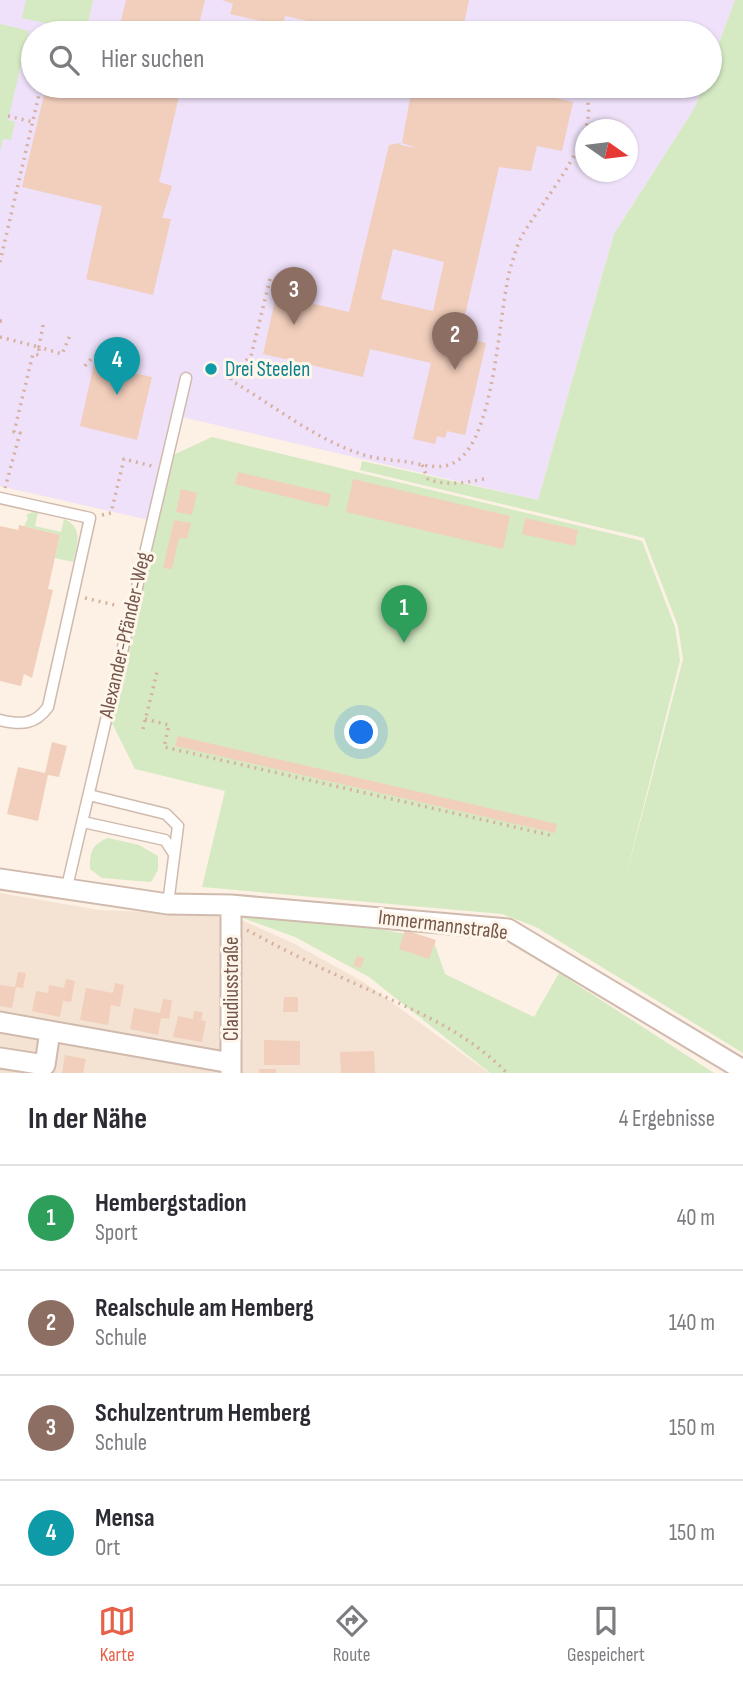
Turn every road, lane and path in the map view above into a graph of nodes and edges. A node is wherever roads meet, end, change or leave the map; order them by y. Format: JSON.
{"nodes":[{"id":1,"x":38,"y":98,"type":"edge"},
{"id":2,"x":587,"y":98,"type":"edge"},
{"id":3,"x":8,"y":117,"type":"dead end"},
{"id":4,"x":33,"y":122,"type":"junction"},
{"id":5,"x":2,"y":240,"type":"edge"},
{"id":6,"x":0,"y":262,"type":"edge"},
{"id":7,"x":270,"y":279,"type":"dead end"},
{"id":8,"x":43,"y":325,"type":"dead end"},
{"id":9,"x":71,"y":333,"type":"dead end"},
{"id":10,"x":0,"y":337,"type":"edge"},
{"id":11,"x":108,"y":343,"type":"dead end"},
{"id":12,"x":39,"y":347,"type":"junction"},
{"id":13,"x":85,"y":366,"type":"dead end"},
{"id":14,"x":186,"y":378,"type":"dead end"},
{"id":15,"x":422,"y":465,"type":"junction"},
{"id":16,"x":164,"y":468,"type":"junction"},
{"id":17,"x":484,"y":479,"type":"dead end"},
{"id":18,"x":1,"y":498,"type":"edge"},
{"id":19,"x":90,"y":518,"type":"junction"},
{"id":20,"x":74,"y":595,"type":"junction"},
{"id":21,"x":131,"y":608,"type":"junction"},
{"id":22,"x":158,"y":668,"type":"dead end"},
{"id":23,"x":145,"y":719,"type":"junction"},
{"id":24,"x":0,"y":720,"type":"edge"},
{"id":25,"x":143,"y":729,"type":"dead end"},
{"id":26,"x":89,"y":795,"type":"junction"},
{"id":27,"x":83,"y":822,"type":"junction"},
{"id":28,"x":554,"y":836,"type":"dead end"},
{"id":29,"x":174,"y":854,"type":"junction"},
{"id":30,"x":0,"y":879,"type":"edge"},
{"id":31,"x":66,"y":891,"type":"junction"},
{"id":32,"x":168,"y":904,"type":"junction"},
{"id":33,"x":231,"y":905,"type":"junction"},
{"id":34,"x":0,"y":1022,"type":"edge"},
{"id":35,"x":50,"y":1031,"type":"junction"},
{"id":36,"x":0,"y":1059,"type":"edge"},
{"id":37,"x":231,"y":1068,"type":"edge"},
{"id":38,"x":44,"y":1069,"type":"edge"},
{"id":39,"x":743,"y":1070,"type":"edge"},
{"id":40,"x":507,"y":1073,"type":"edge"}],
"edges":[{"from":1,"to":4,"type":"path"},
{"from":2,"to":15,"type":"path"},
{"from":3,"to":4,"type":"path"},
{"from":4,"to":5,"type":"path"},
{"from":5,"to":6,"type":"path"},
{"from":7,"to":15,"type":"path"},
{"from":8,"to":12,"type":"path"},
{"from":9,"to":12,"type":"path"},
{"from":10,"to":12,"type":"path"},
{"from":11,"to":13,"type":"path"},
{"from":12,"to":18,"type":"path"},
{"from":14,"to":16,"type":"lane","name":"Alexander-Pfänder-Weg"},
{"from":15,"to":17,"type":"path"},
{"from":16,"to":19,"type":"path"},
{"from":16,"to":21,"type":"lane","name":"Alexander-Pfänder-Weg"},
{"from":18,"to":19,"type":"lane"},
{"from":19,"to":20,"type":"lane"},
{"from":20,"to":21,"type":"path"},
{"from":20,"to":24,"type":"lane"},
{"from":21,"to":26,"type":"lane","name":"Alexander-Pfänder-Weg"},
{"from":22,"to":23,"type":"path"},
{"from":23,"to":25,"type":"path"},
{"from":23,"to":28,"type":"path"},
{"from":26,"to":27,"type":"lane","name":"Alexander-Pfänder-Weg"},
{"from":26,"to":29,"type":"lane"},
{"from":27,"to":29,"type":"lane"},
{"from":27,"to":31,"type":"lane","name":"Alexander-Pfänder-Weg"},
{"from":29,"to":32,"type":"lane"},
{"from":30,"to":31,"type":"street","name":"Immermannstraße"},
{"from":31,"to":32,"type":"street","name":"Immermannstraße"},
{"from":32,"to":33,"type":"street","name":"Immermannstraße"},
{"from":33,"to":37,"type":"street","name":"Claudiusstraße"},
{"from":33,"to":39,"type":"street","name":"Immermannstraße"},
{"from":33,"to":40,"type":"path"},
{"from":34,"to":35,"type":"street"},
{"from":35,"to":37,"type":"street"},
{"from":35,"to":38,"type":"street"},
{"from":36,"to":38,"type":"street"}]}
